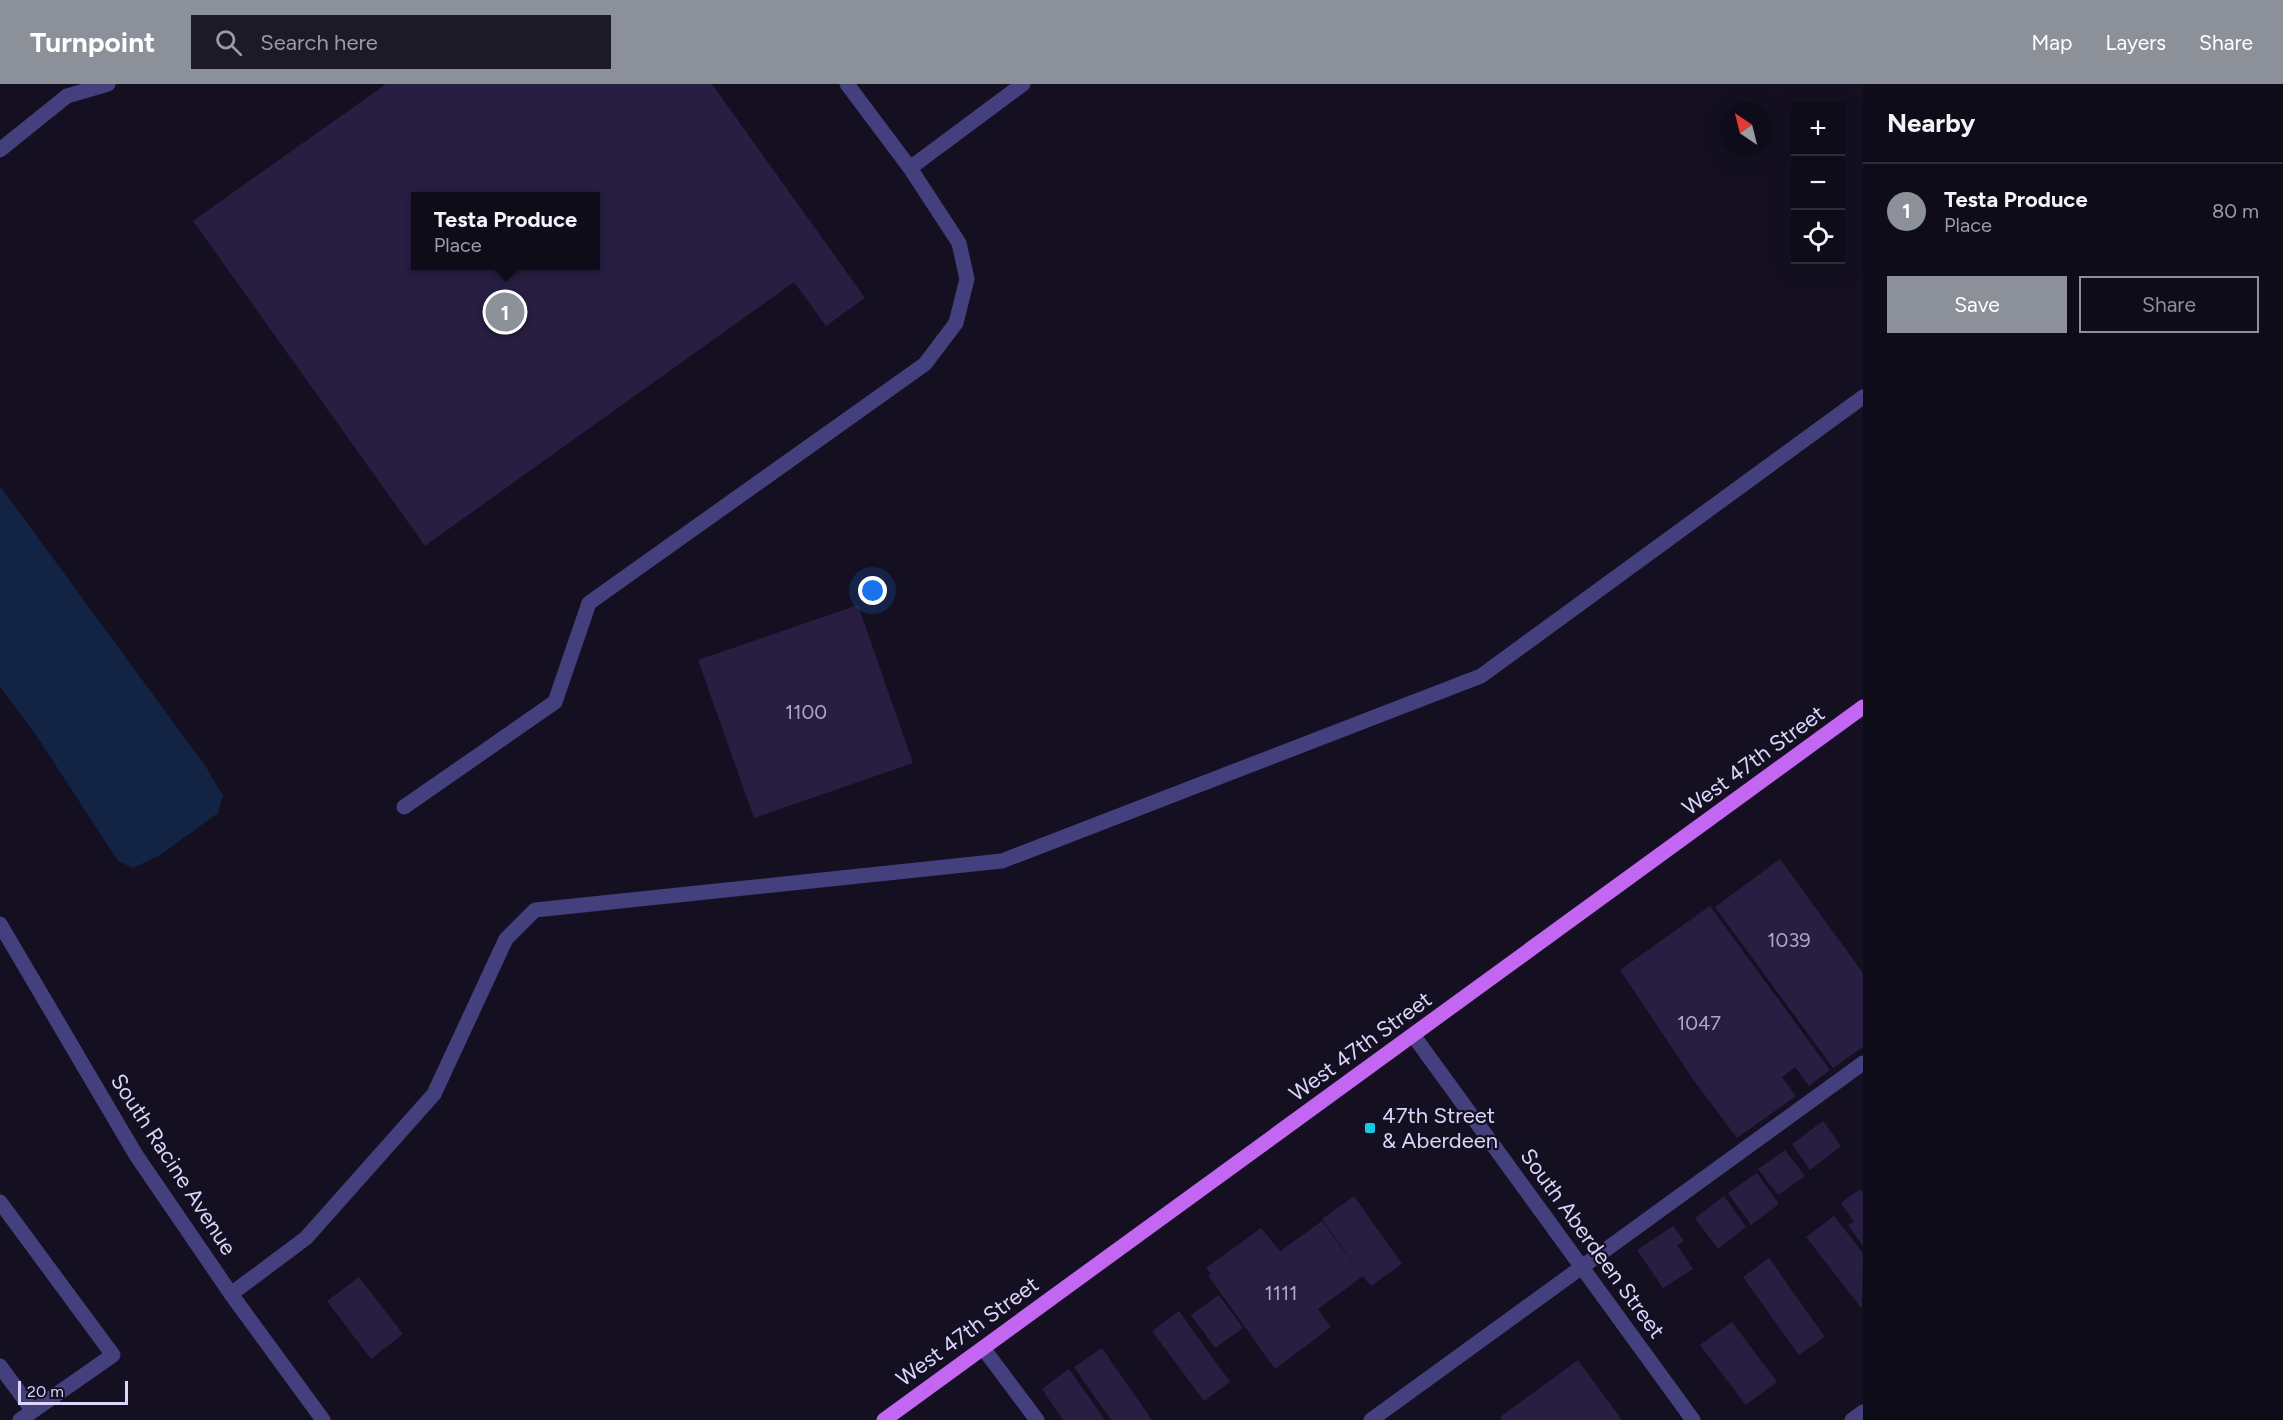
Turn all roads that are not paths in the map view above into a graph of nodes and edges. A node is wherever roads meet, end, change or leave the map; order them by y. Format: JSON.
{"nodes":[{"id":1,"x":108,"y":84,"type":"edge"},
{"id":2,"x":847,"y":84,"type":"edge"},
{"id":3,"x":1023,"y":84,"type":"edge"},
{"id":4,"x":0,"y":150,"type":"edge"},
{"id":5,"x":910,"y":168,"type":"junction"},
{"id":6,"x":1863,"y":397,"type":"edge"},
{"id":7,"x":1863,"y":707,"type":"edge"},
{"id":8,"x":404,"y":807,"type":"dead end"},
{"id":9,"x":0,"y":924,"type":"edge"},
{"id":10,"x":1413,"y":1035,"type":"junction"},
{"id":11,"x":1863,"y":1063,"type":"edge"},
{"id":12,"x":0,"y":1202,"type":"edge"},
{"id":13,"x":1582,"y":1267,"type":"junction"},
{"id":14,"x":231,"y":1294,"type":"junction"},
{"id":15,"x":983,"y":1348,"type":"junction"},
{"id":16,"x":0,"y":1366,"type":"edge"},
{"id":17,"x":33,"y":1411,"type":"junction"},
{"id":18,"x":1863,"y":1412,"type":"edge"},
{"id":19,"x":20,"y":1420,"type":"edge"},
{"id":20,"x":322,"y":1420,"type":"edge"},
{"id":21,"x":884,"y":1420,"type":"edge"},
{"id":22,"x":1037,"y":1420,"type":"edge"},
{"id":23,"x":1371,"y":1420,"type":"edge"},
{"id":24,"x":1693,"y":1420,"type":"edge"},
{"id":25,"x":1852,"y":1420,"type":"edge"}],
"edges":[{"from":1,"to":4,"type":"street"},
{"from":2,"to":5,"type":"street"},
{"from":3,"to":5,"type":"street"},
{"from":5,"to":8,"type":"street"},
{"from":6,"to":14,"type":"street"},
{"from":7,"to":10,"type":"main road","name":"West 47th Street"},
{"from":9,"to":14,"type":"street","name":"South Racine Avenue"},
{"from":10,"to":13,"type":"street","name":"South Aberdeen Street"},
{"from":10,"to":15,"type":"main road","name":"West 47th Street"},
{"from":11,"to":13,"type":"street"},
{"from":12,"to":17,"type":"street"},
{"from":13,"to":23,"type":"street"},
{"from":13,"to":24,"type":"street","name":"South Aberdeen Street"},
{"from":14,"to":20,"type":"street","name":"South Racine Avenue"},
{"from":15,"to":21,"type":"main road","name":"West 47th Street"},
{"from":15,"to":22,"type":"street"},
{"from":16,"to":17,"type":"street"},
{"from":17,"to":19,"type":"street"},
{"from":18,"to":25,"type":"street"}]}
